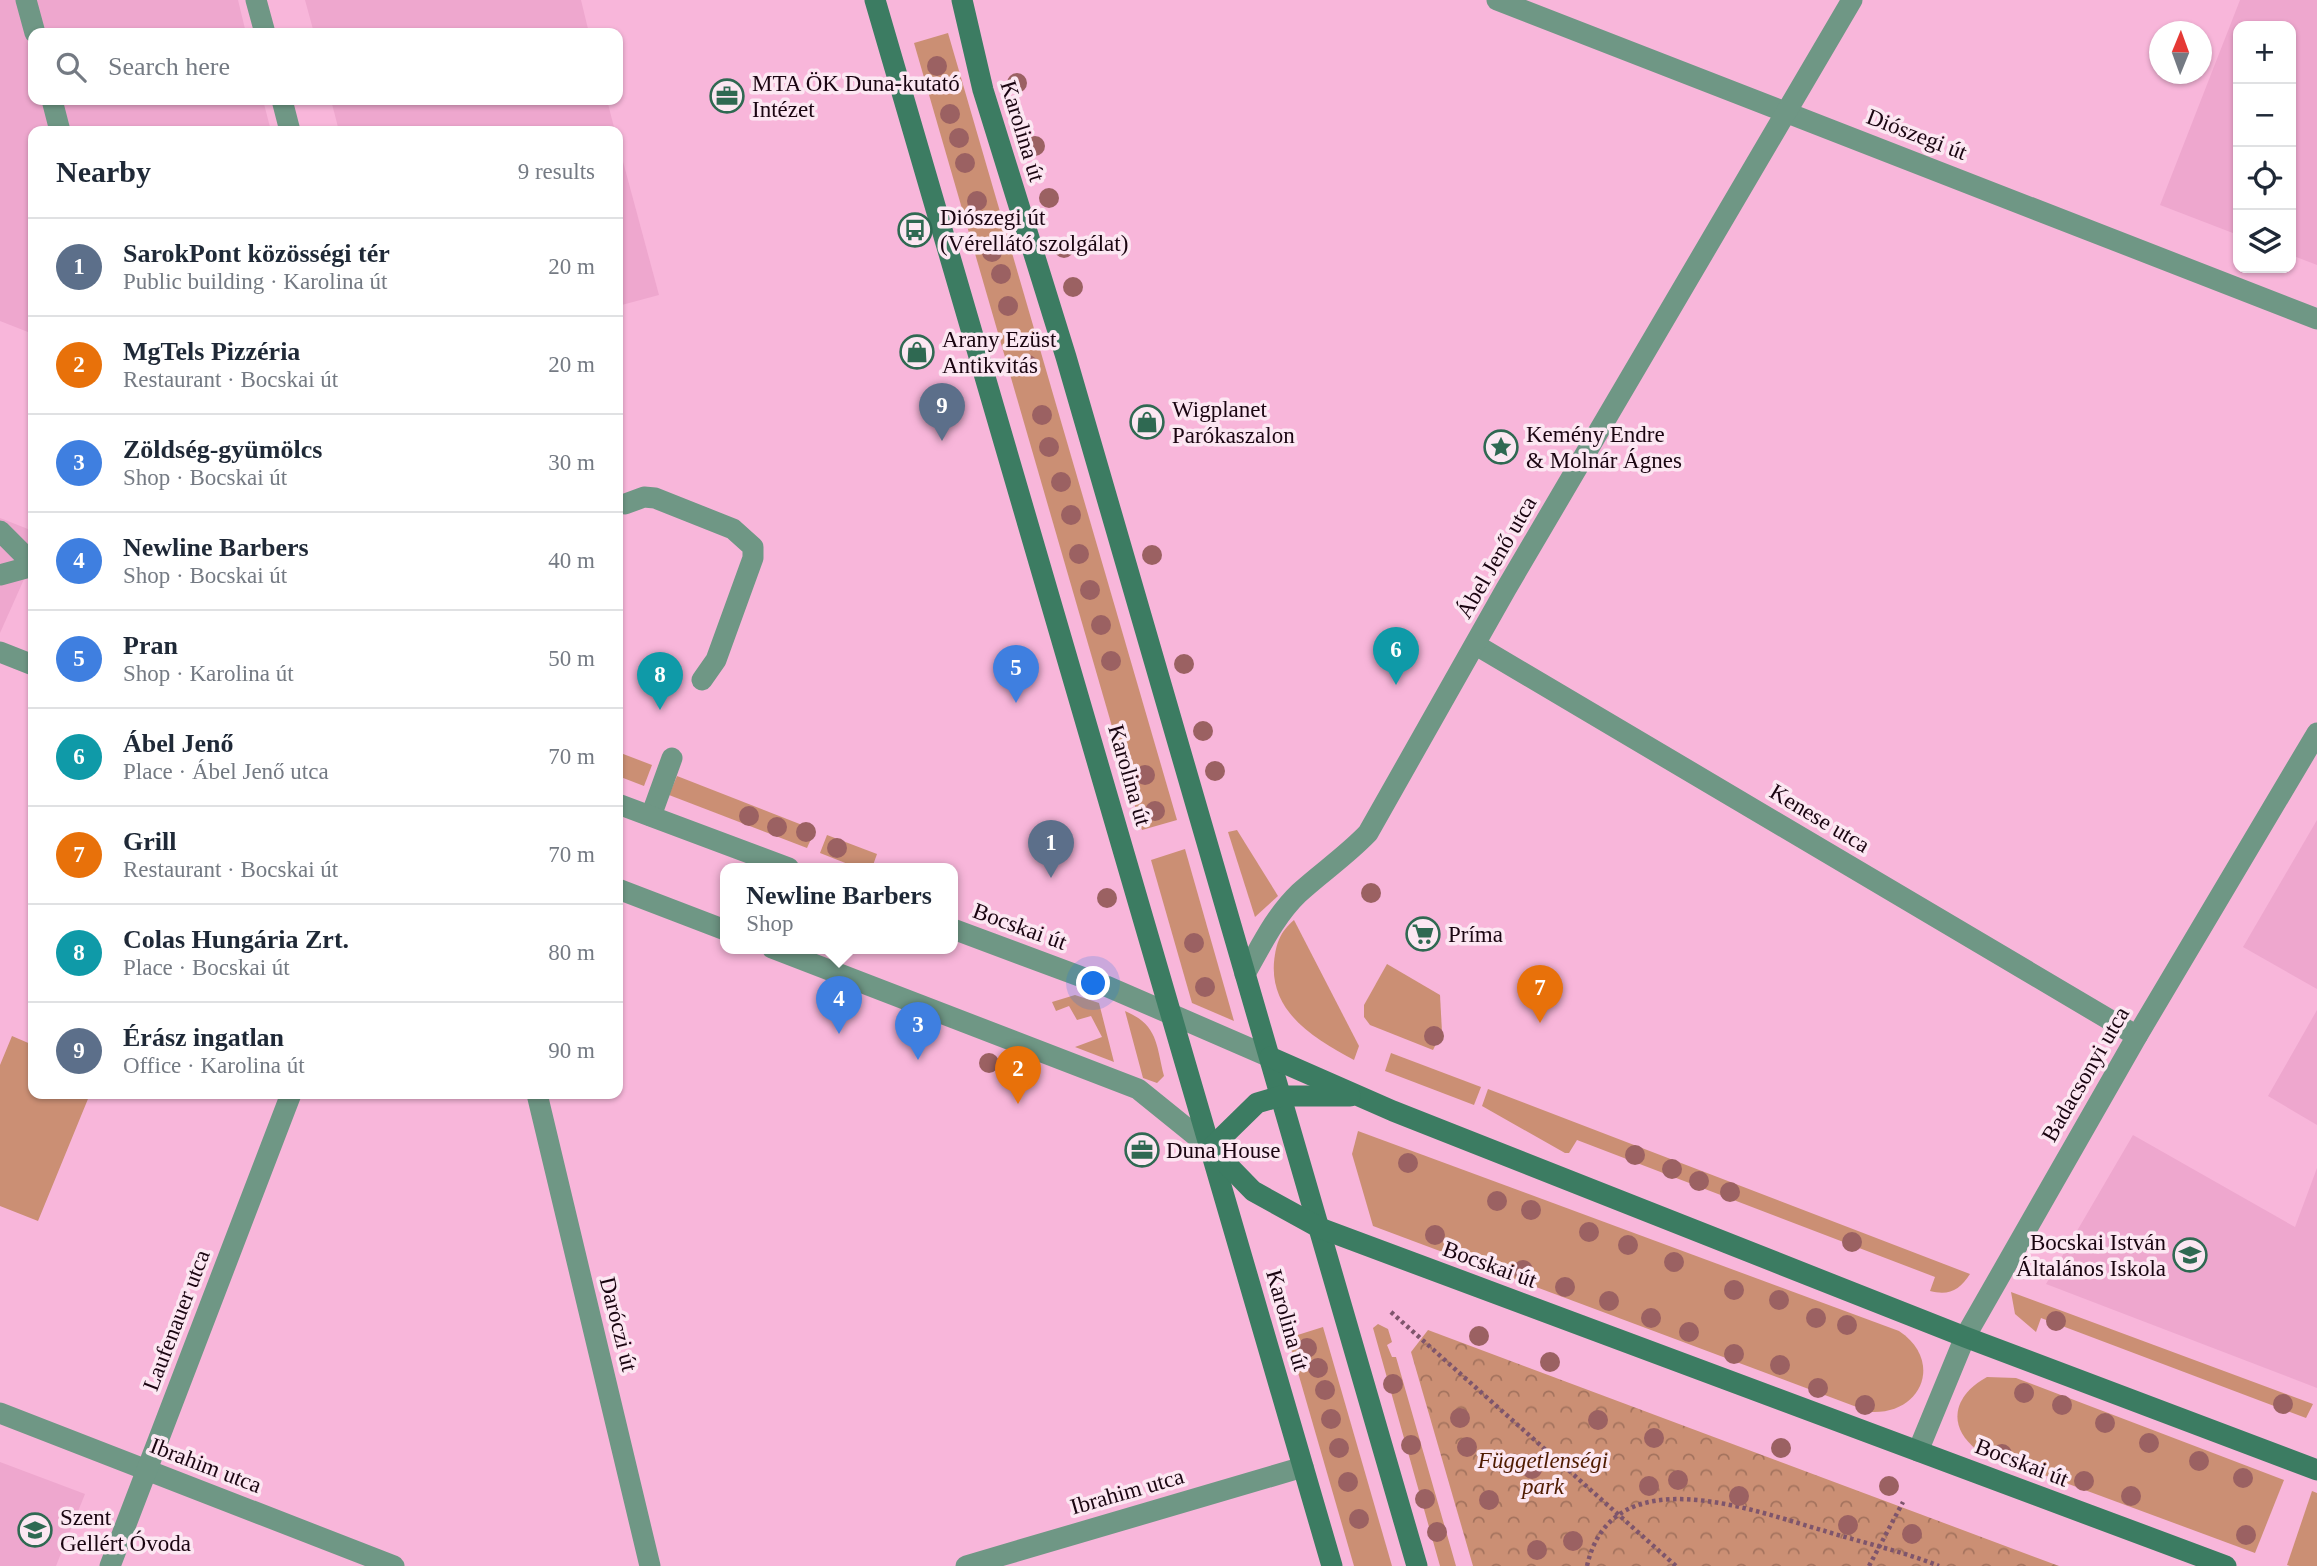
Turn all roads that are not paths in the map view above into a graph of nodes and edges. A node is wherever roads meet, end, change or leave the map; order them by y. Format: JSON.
{"nodes":[{"id":1,"x":26,"y":0,"type":"edge"},
{"id":2,"x":256,"y":0,"type":"edge"},
{"id":3,"x":875,"y":0,"type":"edge"},
{"id":4,"x":962,"y":0,"type":"edge"},
{"id":5,"x":1497,"y":0,"type":"edge"},
{"id":6,"x":1852,"y":0,"type":"edge"},
{"id":7,"x":34,"y":28,"type":"edge"},
{"id":8,"x":264,"y":28,"type":"edge"},
{"id":9,"x":53,"y":105,"type":"edge"},
{"id":10,"x":283,"y":105,"type":"edge"},
{"id":11,"x":1787,"y":112,"type":"junction"},
{"id":12,"x":59,"y":126,"type":"edge"},
{"id":13,"x":289,"y":126,"type":"edge"},
{"id":14,"x":2317,"y":319,"type":"edge"},
{"id":15,"x":625,"y":504,"type":"dead end"},
{"id":16,"x":0,"y":531,"type":"edge"},
{"id":17,"x":28,"y":560,"type":"edge"},
{"id":18,"x":28,"y":567,"type":"edge"},
{"id":19,"x":0,"y":575,"type":"edge"},
{"id":20,"x":1476,"y":645,"type":"junction"},
{"id":21,"x":0,"y":652,"type":"edge"},
{"id":22,"x":28,"y":663,"type":"edge"},
{"id":23,"x":702,"y":680,"type":"dead end"},
{"id":24,"x":2317,"y":733,"type":"edge"},
{"id":25,"x":672,"y":758,"type":"dead end"},
{"id":26,"x":623,"y":806,"type":"edge"},
{"id":27,"x":651,"y":816,"type":"junction"},
{"id":28,"x":776,"y":863,"type":"edge"},
{"id":29,"x":623,"y":891,"type":"edge"},
{"id":30,"x":720,"y":928,"type":"edge"},
{"id":31,"x":958,"y":931,"type":"edge"},
{"id":32,"x":788,"y":954,"type":"edge"},
{"id":33,"x":1245,"y":974,"type":"junction"},
{"id":34,"x":1172,"y":1015,"type":"junction"},
{"id":35,"x":2137,"y":1036,"type":"junction"},
{"id":36,"x":1270,"y":1057,"type":"junction"},
{"id":37,"x":1281,"y":1096,"type":"junction"},
{"id":38,"x":1357,"y":1096,"type":"junction"},
{"id":39,"x":289,"y":1099,"type":"edge"},
{"id":40,"x":538,"y":1099,"type":"edge"},
{"id":41,"x":1211,"y":1148,"type":"junction"},
{"id":42,"x":1320,"y":1228,"type":"junction"},
{"id":43,"x":1965,"y":1337,"type":"junction"},
{"id":44,"x":0,"y":1413,"type":"edge"},
{"id":45,"x":1918,"y":1451,"type":"junction"},
{"id":46,"x":1303,"y":1468,"type":"junction"},
{"id":47,"x":147,"y":1470,"type":"junction"},
{"id":48,"x":2317,"y":1470,"type":"edge"},
{"id":49,"x":110,"y":1566,"type":"edge"},
{"id":50,"x":394,"y":1566,"type":"edge"},
{"id":51,"x":650,"y":1566,"type":"edge"},
{"id":52,"x":966,"y":1566,"type":"edge"},
{"id":53,"x":1332,"y":1566,"type":"edge"},
{"id":54,"x":1417,"y":1566,"type":"edge"},
{"id":55,"x":2225,"y":1566,"type":"edge"}],
"edges":[{"from":1,"to":7,"type":"street"},
{"from":2,"to":8,"type":"street"},
{"from":3,"to":34,"type":"main road","name":"Karolina út"},
{"from":4,"to":33,"type":"main road","name":"Karolina út"},
{"from":5,"to":11,"type":"street","name":"Diószegi út"},
{"from":6,"to":11,"type":"street","name":"Ábel Jenő utca"},
{"from":9,"to":12,"type":"street"},
{"from":10,"to":13,"type":"street"},
{"from":11,"to":14,"type":"street","name":"Diószegi út"},
{"from":11,"to":20,"type":"street","name":"Ábel Jenő utca"},
{"from":15,"to":23,"type":"street"},
{"from":16,"to":17,"type":"street"},
{"from":18,"to":19,"type":"street"},
{"from":20,"to":33,"type":"street","name":"Ábel Jenő utca"},
{"from":20,"to":35,"type":"street","name":"Kenese utca"},
{"from":21,"to":22,"type":"street"},
{"from":24,"to":35,"type":"street","name":"Badacsonyi utca"},
{"from":25,"to":27,"type":"street"},
{"from":26,"to":27,"type":"street"},
{"from":27,"to":28,"type":"street"},
{"from":29,"to":30,"type":"street"},
{"from":31,"to":34,"type":"street","name":"Bocskai út"},
{"from":32,"to":41,"type":"street","name":"Bocskai út"},
{"from":33,"to":36,"type":"main road","name":"Karolina út"},
{"from":34,"to":36,"type":"street","name":"Bocskai út"},
{"from":34,"to":41,"type":"main road","name":"Karolina út"},
{"from":35,"to":43,"type":"street","name":"Badacsonyi utca"},
{"from":36,"to":37,"type":"main road","name":"Karolina út"},
{"from":36,"to":38,"type":"main road","name":"Bocskai út"},
{"from":37,"to":38,"type":"main road"},
{"from":37,"to":41,"type":"main road"},
{"from":37,"to":42,"type":"main road","name":"Karolina út"},
{"from":38,"to":43,"type":"main road","name":"Bocskai út"},
{"from":39,"to":47,"type":"street","name":"Laufenauer utca"},
{"from":40,"to":51,"type":"street","name":"Daróczi út"},
{"from":41,"to":42,"type":"main road","name":"Bocskai út"},
{"from":41,"to":46,"type":"main road","name":"Karolina út"},
{"from":42,"to":45,"type":"main road","name":"Bocskai út"},
{"from":42,"to":54,"type":"main road","name":"Karolina út"},
{"from":43,"to":45,"type":"street","name":"Badacsonyi utca"},
{"from":43,"to":48,"type":"main road","name":"Bocskai út"},
{"from":44,"to":47,"type":"street","name":"Ibrahim utca"},
{"from":45,"to":55,"type":"main road","name":"Bocskai út"},
{"from":46,"to":52,"type":"street","name":"Ibrahim utca"},
{"from":46,"to":53,"type":"main road","name":"Karolina út"},
{"from":47,"to":49,"type":"street","name":"Laufenauer utca"},
{"from":47,"to":50,"type":"street","name":"Ibrahim utca"}]}
